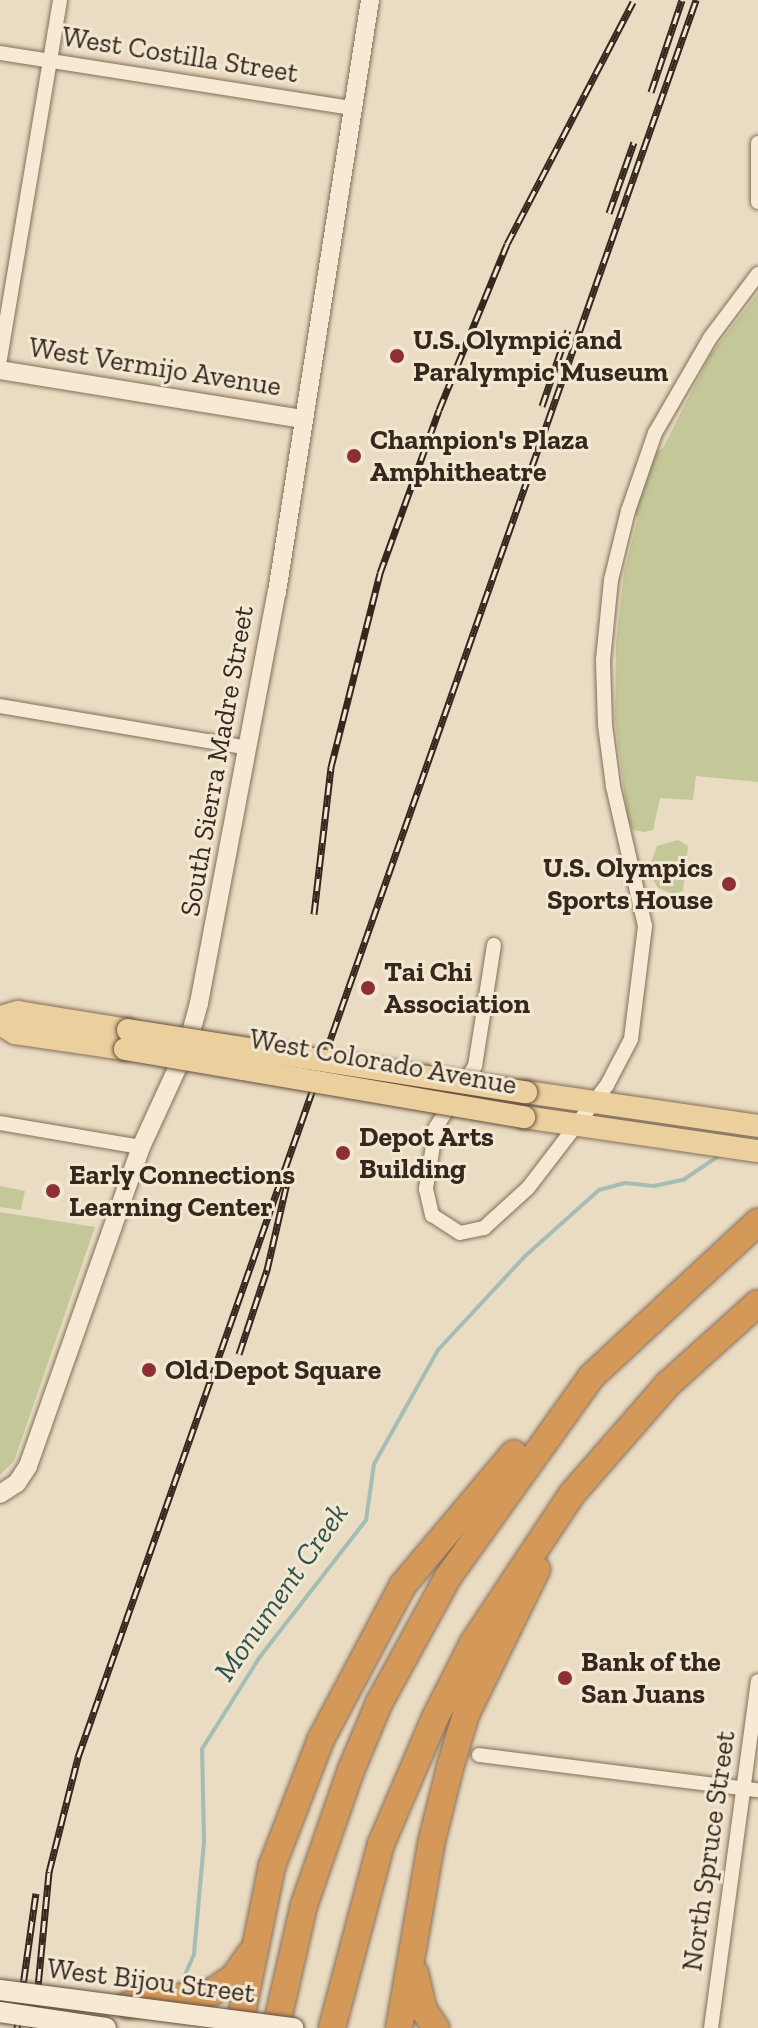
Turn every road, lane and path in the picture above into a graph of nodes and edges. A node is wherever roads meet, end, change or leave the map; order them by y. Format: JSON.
{"nodes":[{"id":1,"x":60,"y":0,"type":"edge"},
{"id":2,"x":370,"y":0,"type":"edge"},
{"id":3,"x":0,"y":53,"type":"edge"},
{"id":4,"x":50,"y":62,"type":"junction"},
{"id":5,"x":352,"y":108,"type":"junction"},
{"id":6,"x":758,"y":143,"type":"edge"},
{"id":7,"x":758,"y":202,"type":"edge"},
{"id":8,"x":758,"y":274,"type":"edge"},
{"id":9,"x":0,"y":359,"type":"edge"},
{"id":10,"x":0,"y":370,"type":"edge"},
{"id":11,"x":302,"y":419,"type":"junction"},
{"id":12,"x":0,"y":706,"type":"edge"},
{"id":13,"x":248,"y":748,"type":"junction"},
{"id":14,"x":494,"y":945,"type":"dead end"},
{"id":15,"x":0,"y":1017,"type":"edge"},
{"id":16,"x":0,"y":1024,"type":"edge"},
{"id":17,"x":127,"y":1040,"type":"junction"},
{"id":18,"x":594,"y":1103,"type":"junction"},
{"id":19,"x":0,"y":1123,"type":"edge"},
{"id":20,"x":577,"y":1125,"type":"junction"},
{"id":21,"x":758,"y":1126,"type":"edge"},
{"id":22,"x":141,"y":1147,"type":"junction"},
{"id":23,"x":758,"y":1151,"type":"edge"},
{"id":24,"x":751,"y":1228,"type":"edge"},
{"id":25,"x":758,"y":1303,"type":"edge"},
{"id":26,"x":591,"y":1377,"type":"junction"},
{"id":27,"x":631,"y":1425,"type":"junction"},
{"id":28,"x":0,"y":1494,"type":"edge"},
{"id":29,"x":758,"y":1681,"type":"edge"},
{"id":30,"x":479,"y":1755,"type":"dead end"},
{"id":31,"x":751,"y":1790,"type":"edge"},
{"id":32,"x":415,"y":1946,"type":"junction"},
{"id":33,"x":254,"y":1947,"type":"junction"},
{"id":34,"x":0,"y":1990,"type":"edge"},
{"id":35,"x":128,"y":2005,"type":"junction"},
{"id":36,"x":0,"y":2012,"type":"edge"},
{"id":37,"x":240,"y":2023,"type":"edge"},
{"id":38,"x":106,"y":2028,"type":"edge"},
{"id":39,"x":276,"y":2028,"type":"edge"},
{"id":40,"x":294,"y":2028,"type":"edge"},
{"id":41,"x":332,"y":2028,"type":"edge"},
{"id":42,"x":399,"y":2028,"type":"edge"},
{"id":43,"x":436,"y":2028,"type":"edge"},
{"id":44,"x":711,"y":2028,"type":"edge"}],
"edges":[{"from":1,"to":4,"type":"street"},
{"from":2,"to":5,"type":"street","name":"South Sierra Madre Street"},
{"from":3,"to":4,"type":"street","name":"West Costilla Street"},
{"from":4,"to":5,"type":"street","name":"West Costilla Street"},
{"from":4,"to":9,"type":"street"},
{"from":5,"to":11,"type":"street","name":"South Sierra Madre Street"},
{"from":6,"to":7,"type":"street"},
{"from":8,"to":18,"type":"street"},
{"from":10,"to":11,"type":"street","name":"West Vermijo Avenue"},
{"from":11,"to":13,"type":"street","name":"South Sierra Madre Street"},
{"from":12,"to":13,"type":"street"},
{"from":13,"to":22,"type":"street","name":"South Sierra Madre Street"},
{"from":14,"to":20,"type":"street"},
{"from":15,"to":17,"type":"main road","name":"West Colorado Avenue"},
{"from":16,"to":17,"type":"main road","name":"West Colorado Avenue"},
{"from":17,"to":18,"type":"main road","name":"West Colorado Avenue","bridge":true},
{"from":17,"to":20,"type":"main road","name":"West Colorado Avenue","bridge":true},
{"from":18,"to":20,"type":"street"},
{"from":18,"to":21,"type":"main road","name":"West Colorado Avenue"},
{"from":19,"to":22,"type":"street"},
{"from":20,"to":23,"type":"main road","name":"West Colorado Avenue"},
{"from":22,"to":28,"type":"street","name":"South Sierra Madre Street"},
{"from":24,"to":26,"type":"highway"},
{"from":25,"to":27,"type":"highway"},
{"from":26,"to":33,"type":"highway"},
{"from":26,"to":39,"type":"highway"},
{"from":27,"to":32,"type":"highway"},
{"from":27,"to":41,"type":"highway"},
{"from":29,"to":31,"type":"street","name":"North Spruce Street"},
{"from":30,"to":31,"type":"street"},
{"from":31,"to":44,"type":"street","name":"North Spruce Street"},
{"from":32,"to":42,"type":"highway"},
{"from":32,"to":43,"type":"highway"},
{"from":33,"to":35,"type":"highway"},
{"from":33,"to":37,"type":"highway"},
{"from":34,"to":35,"type":"main road","name":"West Bijou Street","bridge":true},
{"from":35,"to":37,"type":"main road","name":"West Bijou Street","bridge":true},
{"from":36,"to":38,"type":"main road","name":"West Bijou Street","bridge":true},
{"from":37,"to":40,"type":"main road","name":"West Bijou Street","bridge":true}]}
